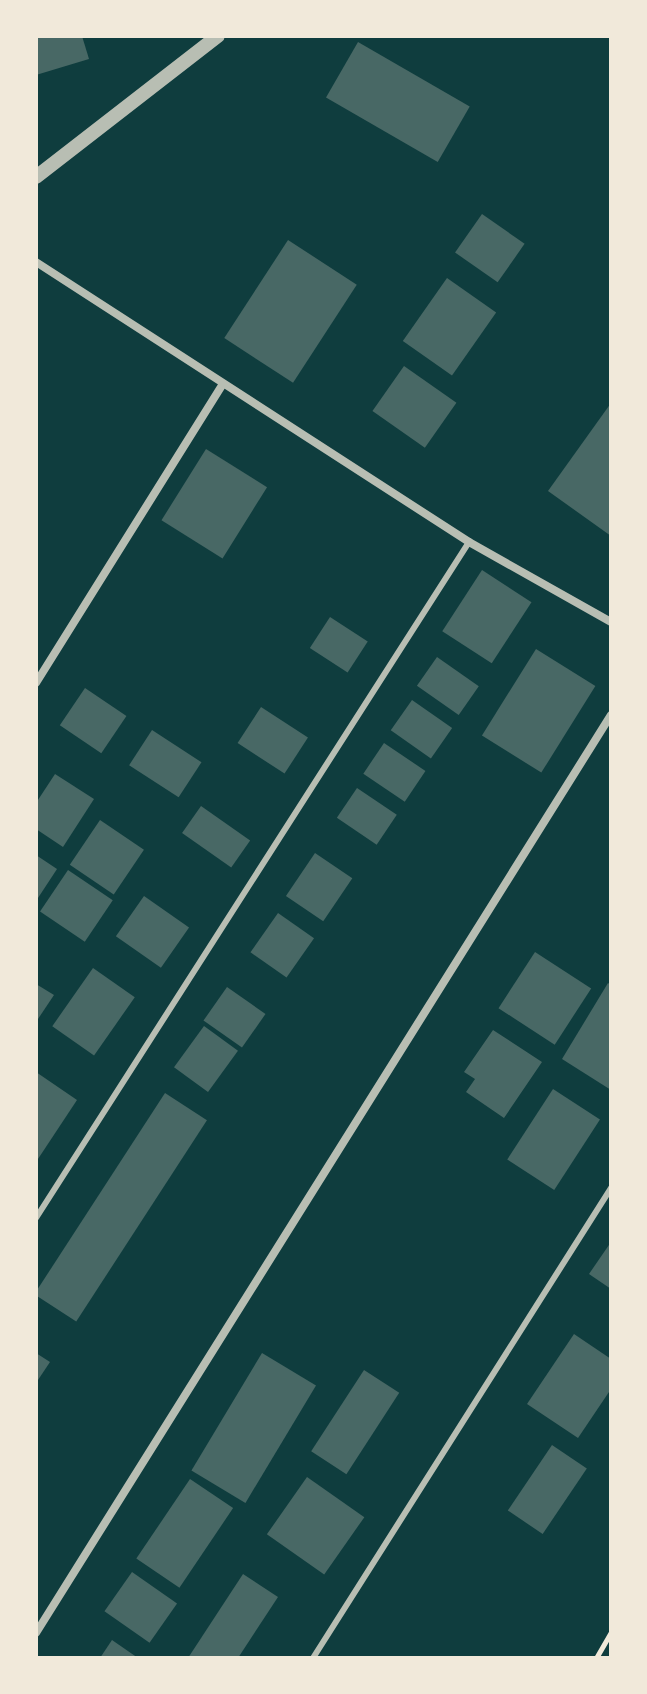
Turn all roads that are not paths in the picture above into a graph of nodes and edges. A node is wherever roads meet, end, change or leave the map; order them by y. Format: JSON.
{"nodes":[{"id":1,"x":218,"y":36,"type":"edge"},
{"id":2,"x":36,"y":177,"type":"edge"},
{"id":3,"x":36,"y":262,"type":"edge"},
{"id":4,"x":223,"y":384,"type":"junction"},
{"id":5,"x":469,"y":542,"type":"junction"},
{"id":6,"x":611,"y":622,"type":"edge"},
{"id":7,"x":36,"y":683,"type":"edge"},
{"id":8,"x":611,"y":715,"type":"edge"},
{"id":9,"x":611,"y":1188,"type":"edge"},
{"id":10,"x":36,"y":1218,"type":"edge"},
{"id":11,"x":36,"y":1633,"type":"edge"},
{"id":12,"x":313,"y":1658,"type":"edge"}],
"edges":[{"from":1,"to":2,"type":"street"},
{"from":3,"to":4,"type":"street"},
{"from":4,"to":5,"type":"street"},
{"from":4,"to":7,"type":"street"},
{"from":5,"to":6,"type":"street"},
{"from":5,"to":10,"type":"lane"},
{"from":8,"to":11,"type":"street"},
{"from":9,"to":12,"type":"lane"}]}
